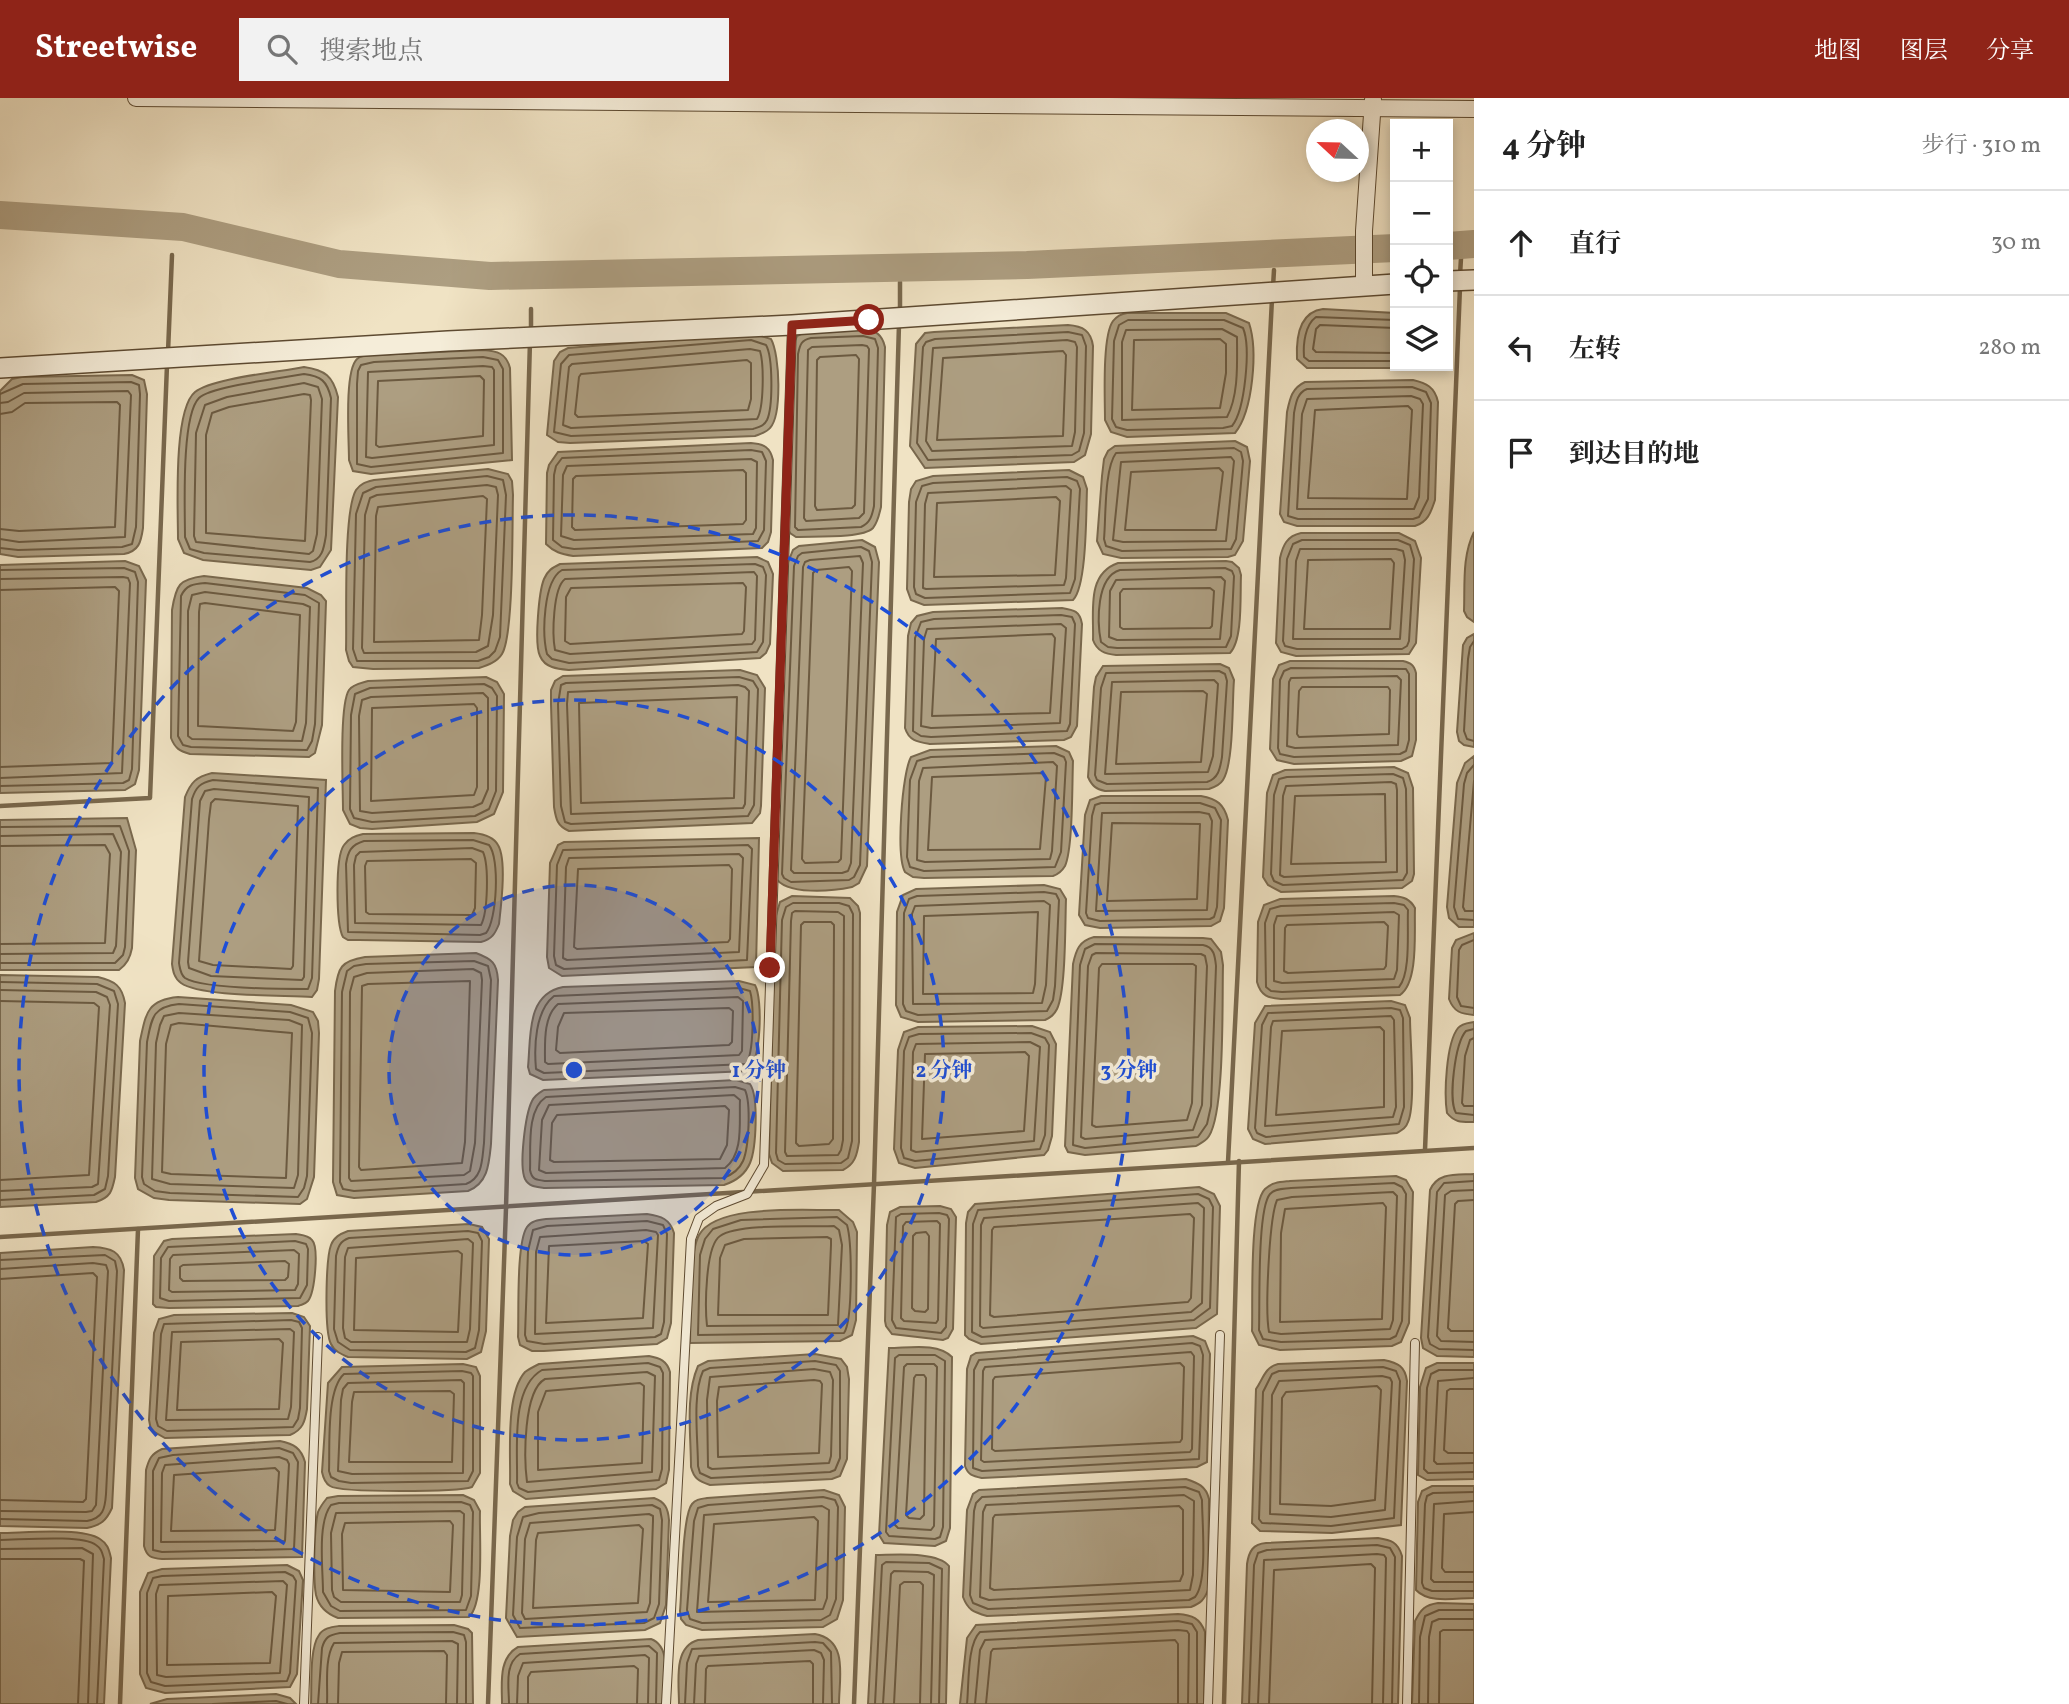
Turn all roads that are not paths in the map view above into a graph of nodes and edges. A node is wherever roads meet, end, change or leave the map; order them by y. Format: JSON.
{"nodes":[{"id":1,"x":136,"y":98,"type":"edge"},
{"id":2,"x":988,"y":101,"type":"edge"},
{"id":3,"x":1373,"y":103,"type":"edge"},
{"id":4,"x":1474,"y":109,"type":"edge"},
{"id":5,"x":1474,"y":280,"type":"edge"},
{"id":6,"x":1364,"y":281,"type":"junction"},
{"id":7,"x":1453,"y":281,"type":"edge"},
{"id":8,"x":1390,"y":284,"type":"edge"},
{"id":9,"x":792,"y":325,"type":"junction"},
{"id":10,"x":0,"y":368,"type":"edge"},
{"id":11,"x":1220,"y":1335,"type":"dead end"},
{"id":12,"x":318,"y":1337,"type":"dead end"},
{"id":13,"x":1415,"y":1343,"type":"dead end"},
{"id":14,"x":304,"y":1704,"type":"edge"},
{"id":15,"x":666,"y":1704,"type":"edge"},
{"id":16,"x":1208,"y":1704,"type":"edge"},
{"id":17,"x":1408,"y":1704,"type":"edge"}],
"edges":[{"from":1,"to":2,"type":"street"},
{"from":2,"to":3,"type":"street"},
{"from":3,"to":4,"type":"street"},
{"from":3,"to":6,"type":"street"},
{"from":5,"to":7,"type":"street"},
{"from":6,"to":8,"type":"street"},
{"from":6,"to":9,"type":"street"},
{"from":9,"to":10,"type":"street"},
{"from":9,"to":15,"type":"lane"},
{"from":11,"to":16,"type":"lane"},
{"from":12,"to":14,"type":"lane"},
{"from":13,"to":17,"type":"lane"}]}
